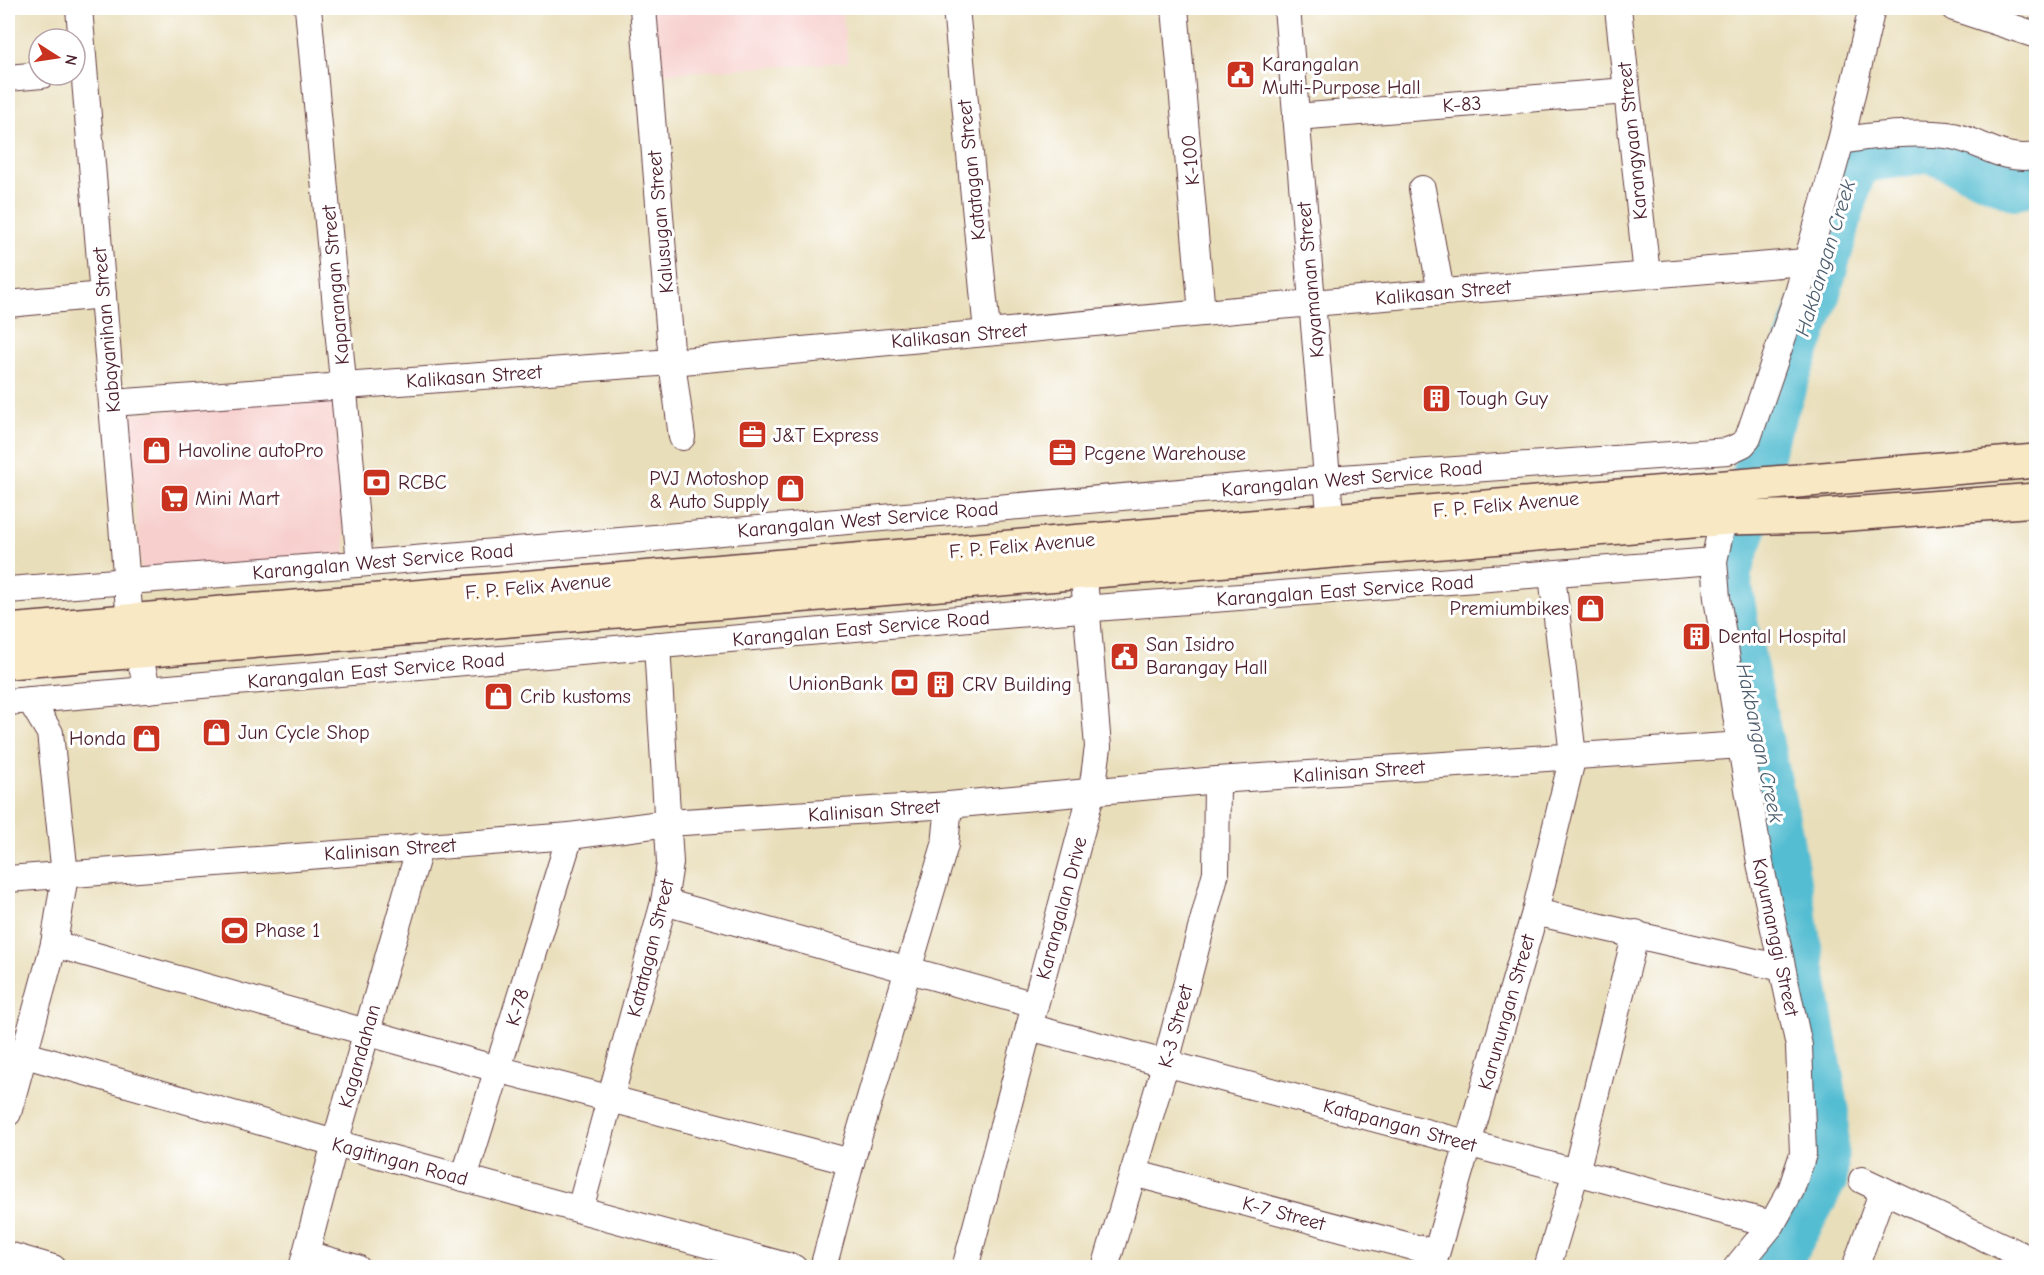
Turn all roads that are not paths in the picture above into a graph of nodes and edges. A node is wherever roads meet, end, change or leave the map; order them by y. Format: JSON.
{"nodes":[{"id":1,"x":79,"y":8,"type":"edge"},
{"id":2,"x":308,"y":8,"type":"edge"},
{"id":3,"x":643,"y":8,"type":"edge"},
{"id":4,"x":956,"y":8,"type":"edge"},
{"id":5,"x":1175,"y":8,"type":"edge"},
{"id":6,"x":1287,"y":8,"type":"edge"},
{"id":7,"x":1618,"y":8,"type":"edge"},
{"id":8,"x":1872,"y":8,"type":"edge"},
{"id":9,"x":1954,"y":8,"type":"edge"},
{"id":10,"x":79,"y":27,"type":"edge"},
{"id":11,"x":2037,"y":35,"type":"edge"},
{"id":12,"x":27,"y":76,"type":"edge"},
{"id":13,"x":8,"y":78,"type":"edge"},
{"id":14,"x":81,"y":87,"type":"edge"},
{"id":15,"x":1627,"y":91,"type":"junction"},
{"id":16,"x":1296,"y":117,"type":"junction"},
{"id":17,"x":1841,"y":141,"type":"junction"},
{"id":18,"x":2037,"y":156,"type":"edge"},
{"id":19,"x":1422,"y":189,"type":"dead end"},
{"id":20,"x":1805,"y":262,"type":"junction"},
{"id":21,"x":1647,"y":275,"type":"junction"},
{"id":22,"x":1441,"y":292,"type":"junction"},
{"id":23,"x":103,"y":295,"type":"junction"},
{"id":24,"x":1312,"y":303,"type":"junction"},
{"id":25,"x":8,"y":304,"type":"edge"},
{"id":26,"x":1202,"y":313,"type":"junction"},
{"id":27,"x":987,"y":332,"type":"junction"},
{"id":28,"x":672,"y":362,"type":"junction"},
{"id":29,"x":343,"y":385,"type":"junction"},
{"id":30,"x":112,"y":403,"type":"junction"},
{"id":31,"x":682,"y":437,"type":"dead end"},
{"id":32,"x":1728,"y":451,"type":"junction"},
{"id":33,"x":2036,"y":466,"type":"edge"},
{"id":34,"x":1860,"y":474,"type":"junction"},
{"id":35,"x":1328,"y":479,"type":"junction"},
{"id":36,"x":1731,"y":486,"type":"junction"},
{"id":37,"x":2037,"y":500,"type":"edge"},
{"id":38,"x":1863,"y":514,"type":"junction"},
{"id":39,"x":1727,"y":518,"type":"junction"},
{"id":40,"x":1331,"y":519,"type":"junction"},
{"id":41,"x":1081,"y":540,"type":"junction"},
{"id":42,"x":1334,"y":552,"type":"junction"},
{"id":43,"x":1714,"y":561,"type":"junction"},
{"id":44,"x":360,"y":563,"type":"junction"},
{"id":45,"x":1083,"y":574,"type":"junction"},
{"id":46,"x":1551,"y":575,"type":"junction"},
{"id":47,"x":126,"y":581,"type":"junction"},
{"id":48,"x":8,"y":590,"type":"edge"},
{"id":49,"x":1087,"y":610,"type":"junction"},
{"id":50,"x":8,"y":631,"type":"edge"},
{"id":51,"x":134,"y":636,"type":"junction"},
{"id":52,"x":657,"y":645,"type":"junction"},
{"id":53,"x":8,"y":662,"type":"edge"},
{"id":54,"x":148,"y":690,"type":"junction"},
{"id":55,"x":19,"y":701,"type":"edge"},
{"id":56,"x":1742,"y":745,"type":"junction"},
{"id":57,"x":1573,"y":756,"type":"junction"},
{"id":58,"x":1217,"y":780,"type":"junction"},
{"id":59,"x":1092,"y":791,"type":"junction"},
{"id":60,"x":949,"y":805,"type":"junction"},
{"id":61,"x":668,"y":823,"type":"junction"},
{"id":62,"x":570,"y":836,"type":"junction"},
{"id":63,"x":420,"y":846,"type":"junction"},
{"id":64,"x":65,"y":875,"type":"junction"},
{"id":65,"x":8,"y":879,"type":"edge"},
{"id":66,"x":664,"y":902,"type":"junction"},
{"id":67,"x":1535,"y":912,"type":"junction"},
{"id":68,"x":1636,"y":933,"type":"junction"},
{"id":69,"x":54,"y":944,"type":"junction"},
{"id":70,"x":1782,"y":968,"type":"junction"},
{"id":71,"x":908,"y":971,"type":"junction"},
{"id":72,"x":1032,"y":1016,"type":"junction"},
{"id":73,"x":366,"y":1032,"type":"junction"},
{"id":74,"x":16,"y":1052,"type":"edge"},
{"id":75,"x":1166,"y":1062,"type":"junction"},
{"id":76,"x":497,"y":1069,"type":"junction"},
{"id":77,"x":610,"y":1099,"type":"junction"},
{"id":78,"x":8,"y":1113,"type":"edge"},
{"id":79,"x":335,"y":1143,"type":"junction"},
{"id":80,"x":1467,"y":1143,"type":"junction"},
{"id":81,"x":851,"y":1162,"type":"junction"},
{"id":82,"x":1576,"y":1172,"type":"junction"},
{"id":83,"x":1133,"y":1173,"type":"junction"},
{"id":84,"x":464,"y":1178,"type":"junction"},
{"id":85,"x":580,"y":1209,"type":"junction"},
{"id":86,"x":1772,"y":1224,"type":"junction"},
{"id":87,"x":8,"y":1256,"type":"edge"},
{"id":88,"x":1434,"y":1260,"type":"edge"},
{"id":89,"x":304,"y":1261,"type":"edge"},
{"id":90,"x":2037,"y":1262,"type":"edge"},
{"id":91,"x":53,"y":1268,"type":"edge"},
{"id":92,"x":357,"y":1268,"type":"edge"},
{"id":93,"x":794,"y":1268,"type":"edge"},
{"id":94,"x":823,"y":1268,"type":"edge"},
{"id":95,"x":965,"y":1268,"type":"edge"},
{"id":96,"x":1105,"y":1268,"type":"edge"},
{"id":97,"x":1547,"y":1268,"type":"edge"},
{"id":98,"x":1736,"y":1268,"type":"edge"},
{"id":99,"x":1855,"y":1268,"type":"edge"}],
"edges":[{"from":1,"to":10,"type":"street","name":"Kabayanihan Street"},
{"from":2,"to":29,"type":"street","name":"Kaparangan Street"},
{"from":3,"to":28,"type":"street","name":"Kalusugan Street"},
{"from":4,"to":27,"type":"street","name":"Katatagan Street"},
{"from":5,"to":26,"type":"street","name":"K-100"},
{"from":6,"to":16,"type":"street","name":"Kayamanan Street"},
{"from":7,"to":15,"type":"street","name":"Karangyaan Street"},
{"from":8,"to":17,"type":"street"},
{"from":9,"to":11,"type":"street"},
{"from":12,"to":13,"type":"street"},
{"from":14,"to":23,"type":"street","name":"Kabayanihan Street"},
{"from":15,"to":16,"type":"street","name":"K-83"},
{"from":15,"to":21,"type":"street","name":"Karangyaan Street"},
{"from":16,"to":24,"type":"street","name":"Kayamanan Street"},
{"from":17,"to":18,"type":"street"},
{"from":17,"to":20,"type":"street"},
{"from":19,"to":22,"type":"street"},
{"from":20,"to":21,"type":"street","name":"Kalikasan Street"},
{"from":20,"to":32,"type":"street"},
{"from":21,"to":22,"type":"street","name":"Kalikasan Street"},
{"from":22,"to":24,"type":"street","name":"Kalikasan Street"},
{"from":23,"to":25,"type":"street"},
{"from":23,"to":30,"type":"street","name":"Kabayanihan Street"},
{"from":24,"to":26,"type":"street","name":"Kalikasan Street"},
{"from":24,"to":35,"type":"street","name":"Kayamanan Street"},
{"from":26,"to":27,"type":"street","name":"Kalikasan Street"},
{"from":27,"to":28,"type":"street","name":"Kalikasan Street"},
{"from":28,"to":29,"type":"street","name":"Kalikasan Street"},
{"from":28,"to":31,"type":"street","name":"Kalusugan Street"},
{"from":29,"to":30,"type":"street","name":"Kalikasan Street"},
{"from":29,"to":44,"type":"street","name":"Kaparangan Street"},
{"from":30,"to":47,"type":"street","name":"Kabayanihan Street"},
{"from":32,"to":35,"type":"street","name":"Karangalan West Service Road"},
{"from":32,"to":36,"type":"street","name":"Kayumanggi Street"},
{"from":33,"to":34,"type":"main road","name":"F. P. Felix Avenue"},
{"from":34,"to":36,"type":"main road","name":"F. P. Felix Avenue"},
{"from":34,"to":38,"type":"main road"},
{"from":35,"to":40,"type":"street","name":"Kayamanan Street"},
{"from":35,"to":44,"type":"street","name":"Karangalan West Service Road"},
{"from":36,"to":39,"type":"street","name":"Kayumanggi Street"},
{"from":36,"to":40,"type":"main road","name":"F. P. Felix Avenue"},
{"from":37,"to":38,"type":"main road","name":"F. P. Felix Avenue"},
{"from":38,"to":39,"type":"main road","name":"F. P. Felix Avenue"},
{"from":39,"to":42,"type":"main road","name":"F. P. Felix Avenue"},
{"from":39,"to":43,"type":"street","name":"Kayumanggi Street"},
{"from":40,"to":41,"type":"main road","name":"F. P. Felix Avenue"},
{"from":40,"to":42,"type":"street","name":"Kayamanan Street"},
{"from":41,"to":45,"type":"street","name":"Karangalan Drive"},
{"from":41,"to":51,"type":"main road","name":"F. P. Felix Avenue"},
{"from":42,"to":45,"type":"main road","name":"F. P. Felix Avenue"},
{"from":43,"to":46,"type":"street","name":"Karangalan East Service Road"},
{"from":43,"to":56,"type":"street","name":"Kayumanggi Street"},
{"from":44,"to":47,"type":"street","name":"Karangalan West Service Road"},
{"from":45,"to":49,"type":"street","name":"Karangalan Drive"},
{"from":45,"to":51,"type":"main road","name":"F. P. Felix Avenue"},
{"from":46,"to":49,"type":"street","name":"Karangalan East Service Road"},
{"from":46,"to":57,"type":"street"},
{"from":47,"to":48,"type":"street","name":"Karangalan West Service Road"},
{"from":47,"to":51,"type":"street","name":"Kabayanihan Street"},
{"from":49,"to":52,"type":"street","name":"Karangalan East Service Road"},
{"from":49,"to":59,"type":"street","name":"Karangalan Drive"},
{"from":50,"to":51,"type":"main road","name":"F. P. Felix Avenue"},
{"from":51,"to":53,"type":"main road","name":"F. P. Felix Avenue"},
{"from":51,"to":54,"type":"street","name":"Kabayanihan Street"},
{"from":52,"to":54,"type":"street","name":"Karangalan East Service Road"},
{"from":52,"to":61,"type":"street","name":"Katatagan Street"},
{"from":54,"to":55,"type":"street","name":"Karangalan East Service Road"},
{"from":55,"to":64,"type":"street"},
{"from":56,"to":57,"type":"street","name":"Kalinisan Street"},
{"from":56,"to":70,"type":"street","name":"Kayumanggi Street"},
{"from":57,"to":58,"type":"street","name":"Kalinisan Street"},
{"from":57,"to":67,"type":"street","name":"Karunungan Street"},
{"from":58,"to":59,"type":"street","name":"Kalinisan Street"},
{"from":58,"to":75,"type":"street","name":"K-3 Street"},
{"from":59,"to":60,"type":"street","name":"Kalinisan Street"},
{"from":59,"to":72,"type":"street","name":"Karangalan Drive"},
{"from":60,"to":61,"type":"street","name":"Kalinisan Street"},
{"from":60,"to":71,"type":"street"},
{"from":61,"to":62,"type":"street","name":"Kalinisan Street"},
{"from":61,"to":66,"type":"street","name":"Katatagan Street"},
{"from":62,"to":63,"type":"street","name":"Kalinisan Street"},
{"from":62,"to":76,"type":"street","name":"K-78"},
{"from":63,"to":64,"type":"street","name":"Kalinisan Street"},
{"from":63,"to":73,"type":"street","name":"Kagandahan"},
{"from":64,"to":65,"type":"street","name":"Kalinisan Street"},
{"from":64,"to":69,"type":"street"},
{"from":66,"to":71,"type":"street","name":"Katapangan Street"},
{"from":66,"to":77,"type":"street","name":"Katatagan Street"},
{"from":67,"to":68,"type":"street"},
{"from":67,"to":80,"type":"street","name":"Karunungan Street"},
{"from":68,"to":70,"type":"street"},
{"from":68,"to":82,"type":"street"},
{"from":69,"to":73,"type":"street"},
{"from":69,"to":74,"type":"street"},
{"from":70,"to":86,"type":"street","name":"Kayumanggi Street"},
{"from":71,"to":72,"type":"street","name":"Katapangan Street"},
{"from":71,"to":81,"type":"street"},
{"from":72,"to":75,"type":"street","name":"Katapangan Street"},
{"from":72,"to":95,"type":"street","name":"Karangalan Drive"},
{"from":73,"to":76,"type":"street"},
{"from":73,"to":79,"type":"street","name":"Kagandahan"},
{"from":74,"to":78,"type":"street"},
{"from":74,"to":79,"type":"street","name":"Kagitingan Road"},
{"from":75,"to":80,"type":"street","name":"Katapangan Street"},
{"from":75,"to":83,"type":"street","name":"K-3 Street"},
{"from":76,"to":77,"type":"street"},
{"from":76,"to":84,"type":"street","name":"K-78"},
{"from":77,"to":81,"type":"street"},
{"from":77,"to":85,"type":"street","name":"Katatagan Street"},
{"from":79,"to":84,"type":"street","name":"Kagitingan Road"},
{"from":79,"to":89,"type":"street","name":"Kagandahan"},
{"from":80,"to":82,"type":"street","name":"Katapangan Street"},
{"from":80,"to":88,"type":"street","name":"Karunungan Street"},
{"from":81,"to":94,"type":"street"},
{"from":82,"to":86,"type":"street","name":"Katapangan Street"},
{"from":82,"to":97,"type":"street"},
{"from":83,"to":88,"type":"street","name":"K-7 Street"},
{"from":83,"to":96,"type":"street","name":"K-3 Street"},
{"from":84,"to":85,"type":"street","name":"Kagitingan Road"},
{"from":85,"to":93,"type":"street","name":"Kagitingan Road"},
{"from":86,"to":98,"type":"street","name":"Kayumanggi Street"},
{"from":87,"to":91,"type":"street"},
{"from":89,"to":92,"type":"street"},
{"from":90,"to":99,"type":"street"}]}
